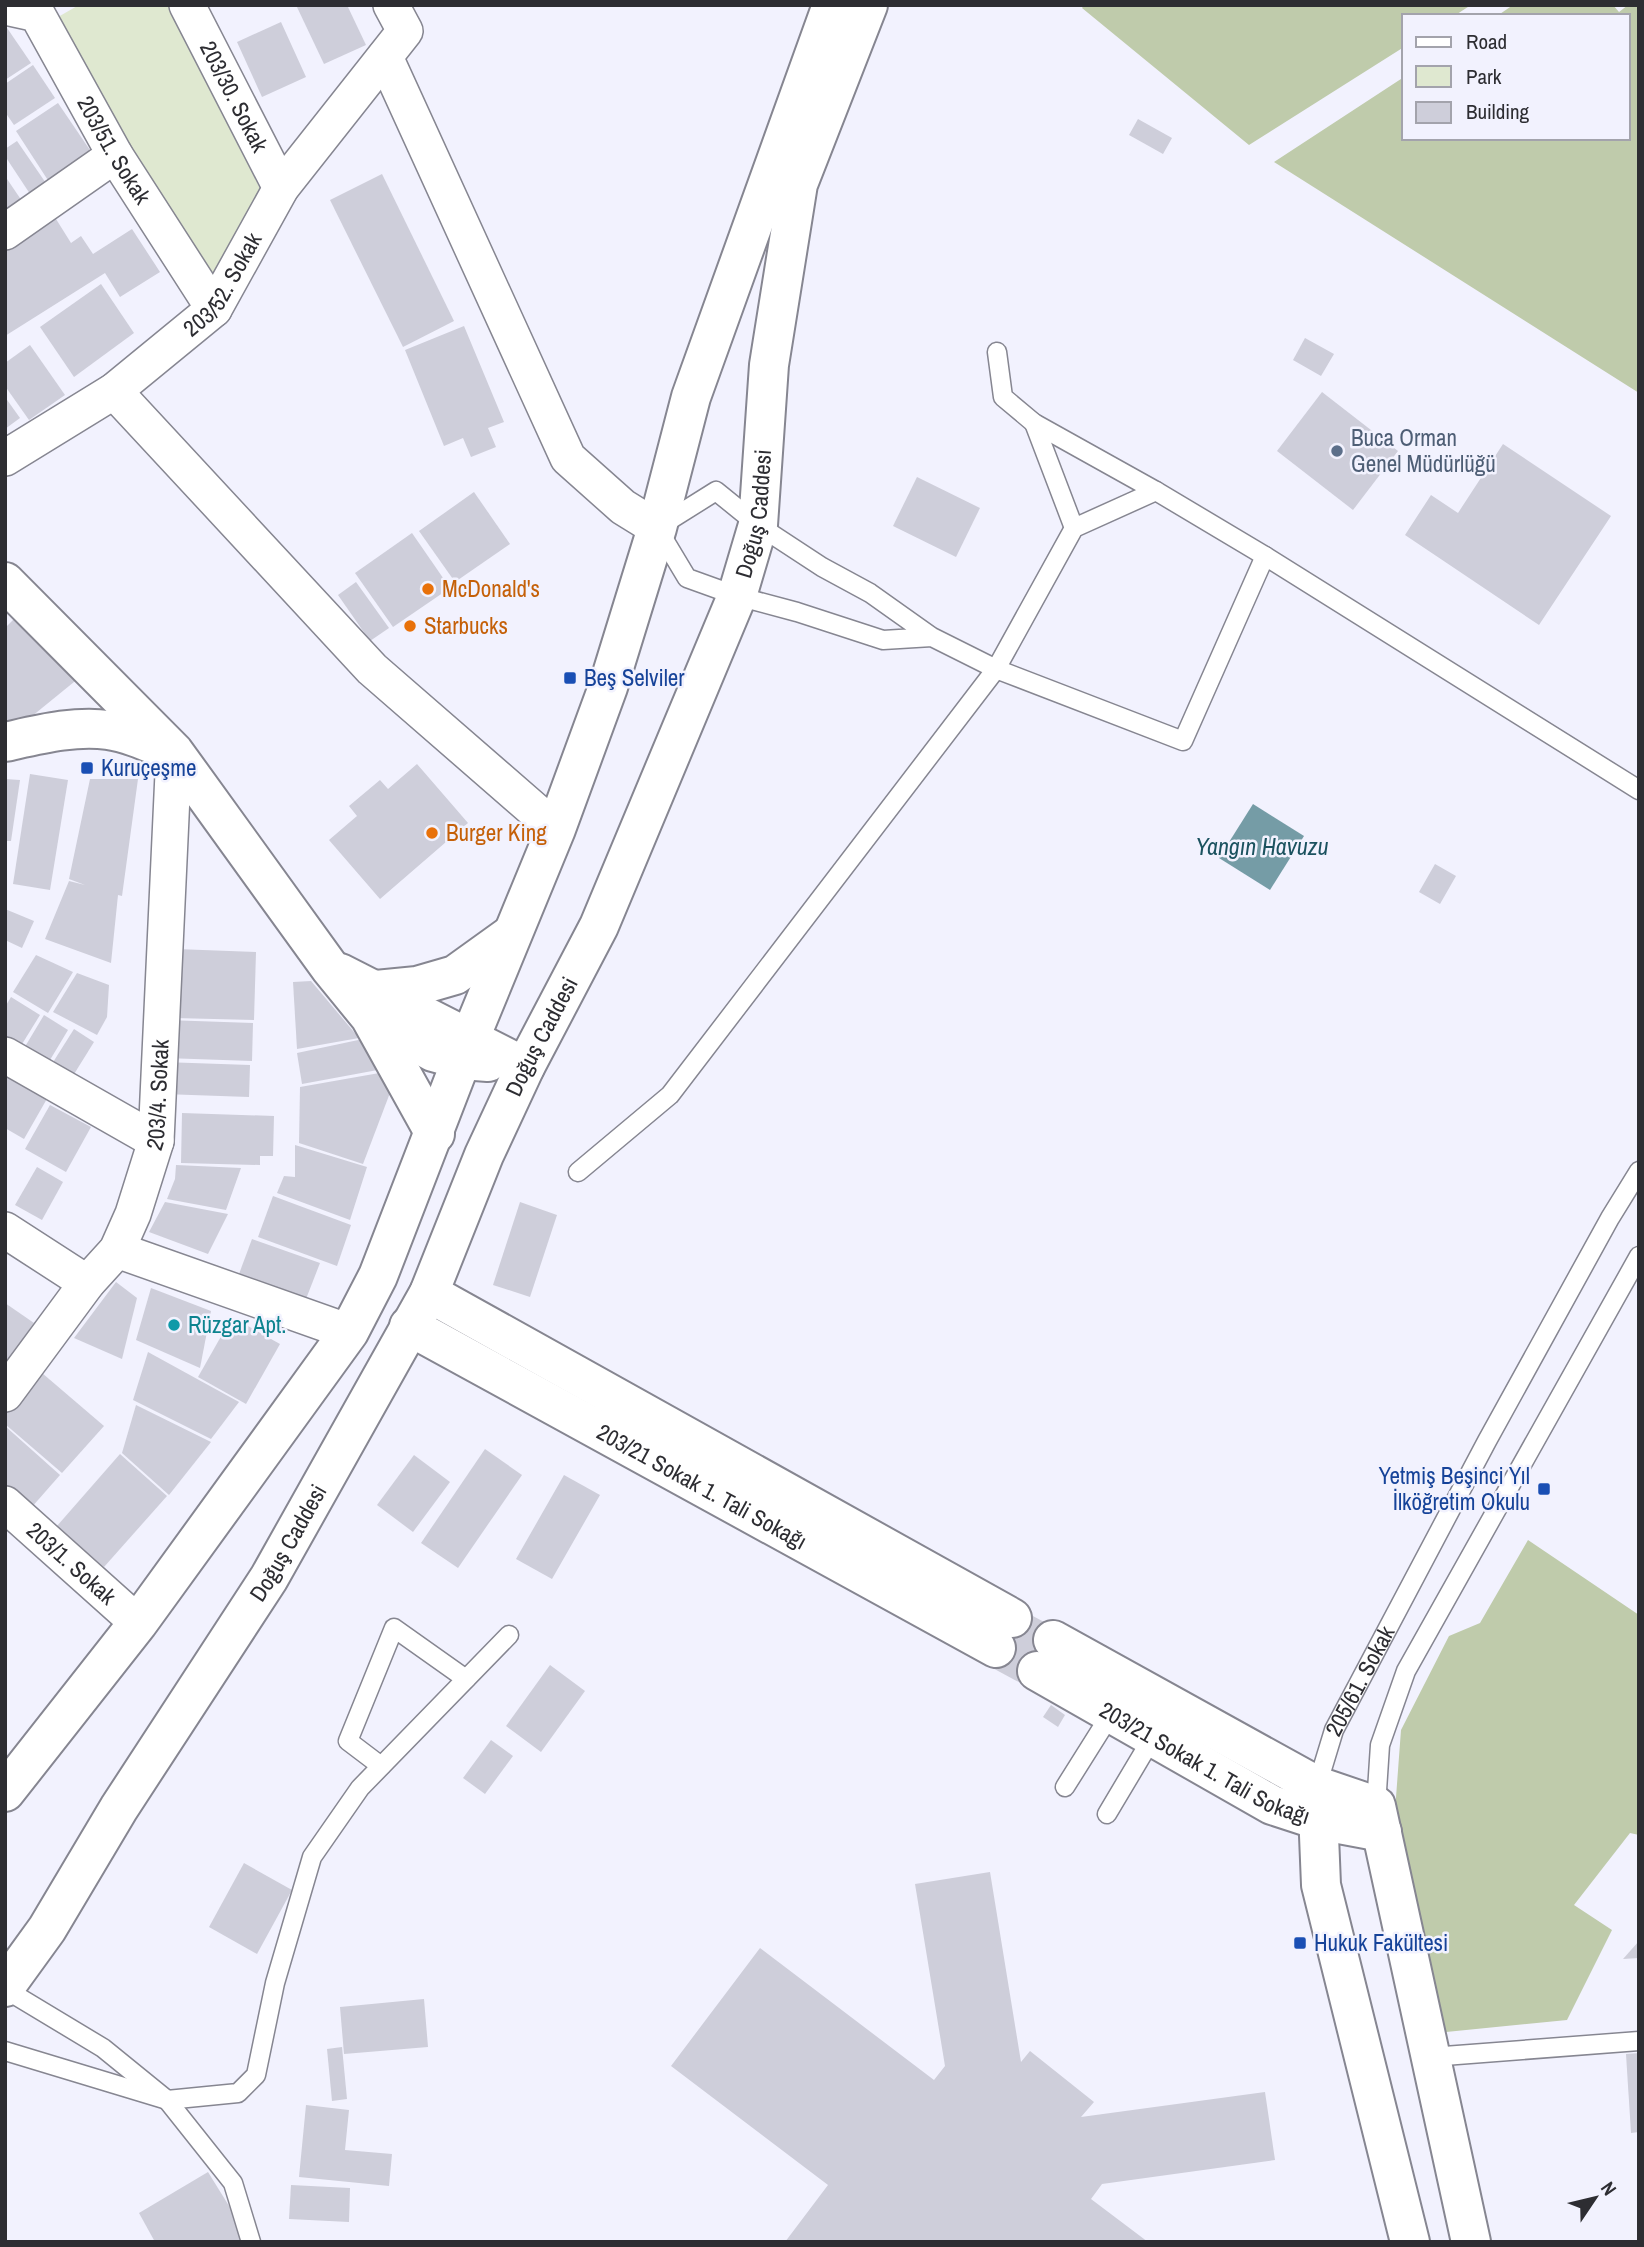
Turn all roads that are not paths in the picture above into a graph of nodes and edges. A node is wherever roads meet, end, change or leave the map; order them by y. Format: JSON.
{"nodes":[{"id":1,"x":187,"y":5,"type":"edge"},
{"id":2,"x":832,"y":5,"type":"edge"},
{"id":3,"x":868,"y":5,"type":"edge"},
{"id":4,"x":32,"y":9,"type":"edge"},
{"id":5,"x":393,"y":31,"type":"edge"},
{"id":6,"x":115,"y":155,"type":"junction"},
{"id":7,"x":281,"y":188,"type":"junction"},
{"id":8,"x":5,"y":232,"type":"edge"},
{"id":9,"x":214,"y":309,"type":"junction"},
{"id":10,"x":997,"y":352,"type":"dead end"},
{"id":11,"x":114,"y":391,"type":"junction"},
{"id":12,"x":1034,"y":423,"type":"junction"},
{"id":13,"x":5,"y":458,"type":"edge"},
{"id":14,"x":1156,"y":491,"type":"junction"},
{"id":15,"x":758,"y":525,"type":"junction"},
{"id":16,"x":657,"y":528,"type":"junction"},
{"id":17,"x":1074,"y":528,"type":"junction"},
{"id":18,"x":1265,"y":556,"type":"junction"},
{"id":19,"x":5,"y":582,"type":"edge"},
{"id":20,"x":737,"y":596,"type":"junction"},
{"id":21,"x":932,"y":637,"type":"junction"},
{"id":22,"x":996,"y":669,"type":"junction"},
{"id":23,"x":5,"y":742,"type":"edge"},
{"id":24,"x":174,"y":752,"type":"junction"},
{"id":25,"x":1639,"y":790,"type":"edge"},
{"id":26,"x":556,"y":829,"type":"junction"},
{"id":27,"x":512,"y":934,"type":"junction"},
{"id":28,"x":373,"y":1003,"type":"junction"},
{"id":29,"x":466,"y":1049,"type":"junction"},
{"id":30,"x":5,"y":1055,"type":"edge"},
{"id":31,"x":525,"y":1067,"type":"junction"},
{"id":32,"x":435,"y":1134,"type":"junction"},
{"id":33,"x":156,"y":1141,"type":"junction"},
{"id":34,"x":1639,"y":1171,"type":"edge"},
{"id":35,"x":578,"y":1172,"type":"dead end"},
{"id":36,"x":5,"y":1230,"type":"edge"},
{"id":37,"x":117,"y":1250,"type":"junction"},
{"id":38,"x":1639,"y":1256,"type":"edge"},
{"id":39,"x":87,"y":1283,"type":"junction"},
{"id":40,"x":429,"y":1293,"type":"junction"},
{"id":41,"x":409,"y":1326,"type":"junction"},
{"id":42,"x":349,"y":1332,"type":"junction"},
{"id":43,"x":5,"y":1394,"type":"edge"},
{"id":44,"x":5,"y":1504,"type":"edge"},
{"id":45,"x":138,"y":1623,"type":"junction"},
{"id":46,"x":509,"y":1634,"type":"dead end"},
{"id":47,"x":1045,"y":1656,"type":"dead end"},
{"id":48,"x":466,"y":1679,"type":"junction"},
{"id":49,"x":1121,"y":1697,"type":"junction"},
{"id":50,"x":1163,"y":1720,"type":"junction"},
{"id":51,"x":381,"y":1766,"type":"junction"},
{"id":52,"x":1065,"y":1787,"type":"dead end"},
{"id":53,"x":5,"y":1792,"type":"edge"},
{"id":54,"x":1318,"y":1803,"type":"junction"},
{"id":55,"x":1107,"y":1814,"type":"dead end"},
{"id":56,"x":1379,"y":1819,"type":"junction"},
{"id":57,"x":5,"y":1988,"type":"edge"},
{"id":58,"x":1639,"y":2041,"type":"edge"},
{"id":59,"x":5,"y":2051,"type":"edge"},
{"id":60,"x":1431,"y":2057,"type":"junction"},
{"id":61,"x":167,"y":2100,"type":"junction"},
{"id":62,"x":251,"y":2242,"type":"edge"},
{"id":63,"x":1410,"y":2242,"type":"edge"},
{"id":64,"x":1471,"y":2242,"type":"edge"}],
"edges":[{"from":1,"to":7,"type":"street","name":"203/30. Sokak"},
{"from":2,"to":16,"type":"main road"},
{"from":3,"to":15,"type":"main road","name":"Doğuş Caddesi"},
{"from":4,"to":6,"type":"street","name":"203/51. Sokak"},
{"from":5,"to":7,"type":"street","name":"203/52. Sokak"},
{"from":5,"to":16,"type":"street","name":"203/52. Sokak"},
{"from":6,"to":8,"type":"street"},
{"from":6,"to":9,"type":"street","name":"203/51. Sokak"},
{"from":7,"to":9,"type":"street","name":"203/52. Sokak"},
{"from":9,"to":11,"type":"street","name":"203/52. Sokak"},
{"from":10,"to":12,"type":"lane"},
{"from":11,"to":13,"type":"street","name":"203/52. Sokak"},
{"from":11,"to":26,"type":"street"},
{"from":12,"to":14,"type":"lane"},
{"from":12,"to":17,"type":"lane"},
{"from":14,"to":17,"type":"lane"},
{"from":14,"to":18,"type":"lane"},
{"from":15,"to":16,"type":"lane"},
{"from":15,"to":20,"type":"main road","name":"Doğuş Caddesi"},
{"from":15,"to":21,"type":"lane"},
{"from":16,"to":20,"type":"lane"},
{"from":16,"to":26,"type":"main road"},
{"from":17,"to":22,"type":"lane"},
{"from":18,"to":22,"type":"lane"},
{"from":18,"to":25,"type":"lane"},
{"from":19,"to":24,"type":"main road"},
{"from":20,"to":21,"type":"lane"},
{"from":20,"to":31,"type":"main road","name":"Doğuş Caddesi"},
{"from":21,"to":22,"type":"lane"},
{"from":22,"to":35,"type":"lane"},
{"from":23,"to":24,"type":"main road"},
{"from":24,"to":28,"type":"main road"},
{"from":24,"to":33,"type":"street","name":"203/4. Sokak"},
{"from":26,"to":27,"type":"main road"},
{"from":27,"to":28,"type":"main road"},
{"from":27,"to":29,"type":"main road"},
{"from":28,"to":29,"type":"main road"},
{"from":28,"to":32,"type":"main road"},
{"from":29,"to":31,"type":"main road"},
{"from":29,"to":32,"type":"main road"},
{"from":30,"to":33,"type":"street"},
{"from":31,"to":40,"type":"main road","name":"Doğuş Caddesi"},
{"from":32,"to":42,"type":"main road"},
{"from":33,"to":37,"type":"street","name":"203/4. Sokak"},
{"from":34,"to":54,"type":"lane","name":"205/61. Sokak"},
{"from":36,"to":39,"type":"street"},
{"from":37,"to":39,"type":"street","name":"203/4. Sokak"},
{"from":37,"to":42,"type":"street"},
{"from":38,"to":56,"type":"lane","name":"205/61. Sokak"},
{"from":39,"to":43,"type":"street","name":"203/4. Sokak"},
{"from":40,"to":41,"type":"main road","name":"Doğuş Caddesi"},
{"from":40,"to":41,"type":"main road","name":"203/21 Sokak 1. Tali Sokağı"},
{"from":41,"to":57,"type":"main road","name":"Doğuş Caddesi"},
{"from":42,"to":45,"type":"main road"},
{"from":44,"to":45,"type":"street","name":"203/1. Sokak"},
{"from":45,"to":53,"type":"main road"},
{"from":46,"to":48,"type":"lane"},
{"from":47,"to":49,"type":"main road","name":"203/21 Sokak 1. Tali Sokağı"},
{"from":48,"to":51,"type":"lane"},
{"from":48,"to":51,"type":"lane"},
{"from":49,"to":50,"type":"main road","name":"203/21 Sokak 1. Tali Sokağı"},
{"from":49,"to":52,"type":"lane"},
{"from":50,"to":54,"type":"main road","name":"203/21 Sokak 1. Tali Sokağı"},
{"from":50,"to":55,"type":"lane"},
{"from":51,"to":61,"type":"lane"},
{"from":54,"to":56,"type":"main road","name":"203/21 Sokak 1. Tali Sokağı"},
{"from":54,"to":63,"type":"main road","name":"205/61. Sokak"},
{"from":56,"to":60,"type":"main road","name":"205/61. Sokak"},
{"from":57,"to":61,"type":"lane"},
{"from":58,"to":60,"type":"lane"},
{"from":59,"to":61,"type":"lane"},
{"from":60,"to":64,"type":"main road","name":"205/61. Sokak"},
{"from":61,"to":62,"type":"lane"}]}
